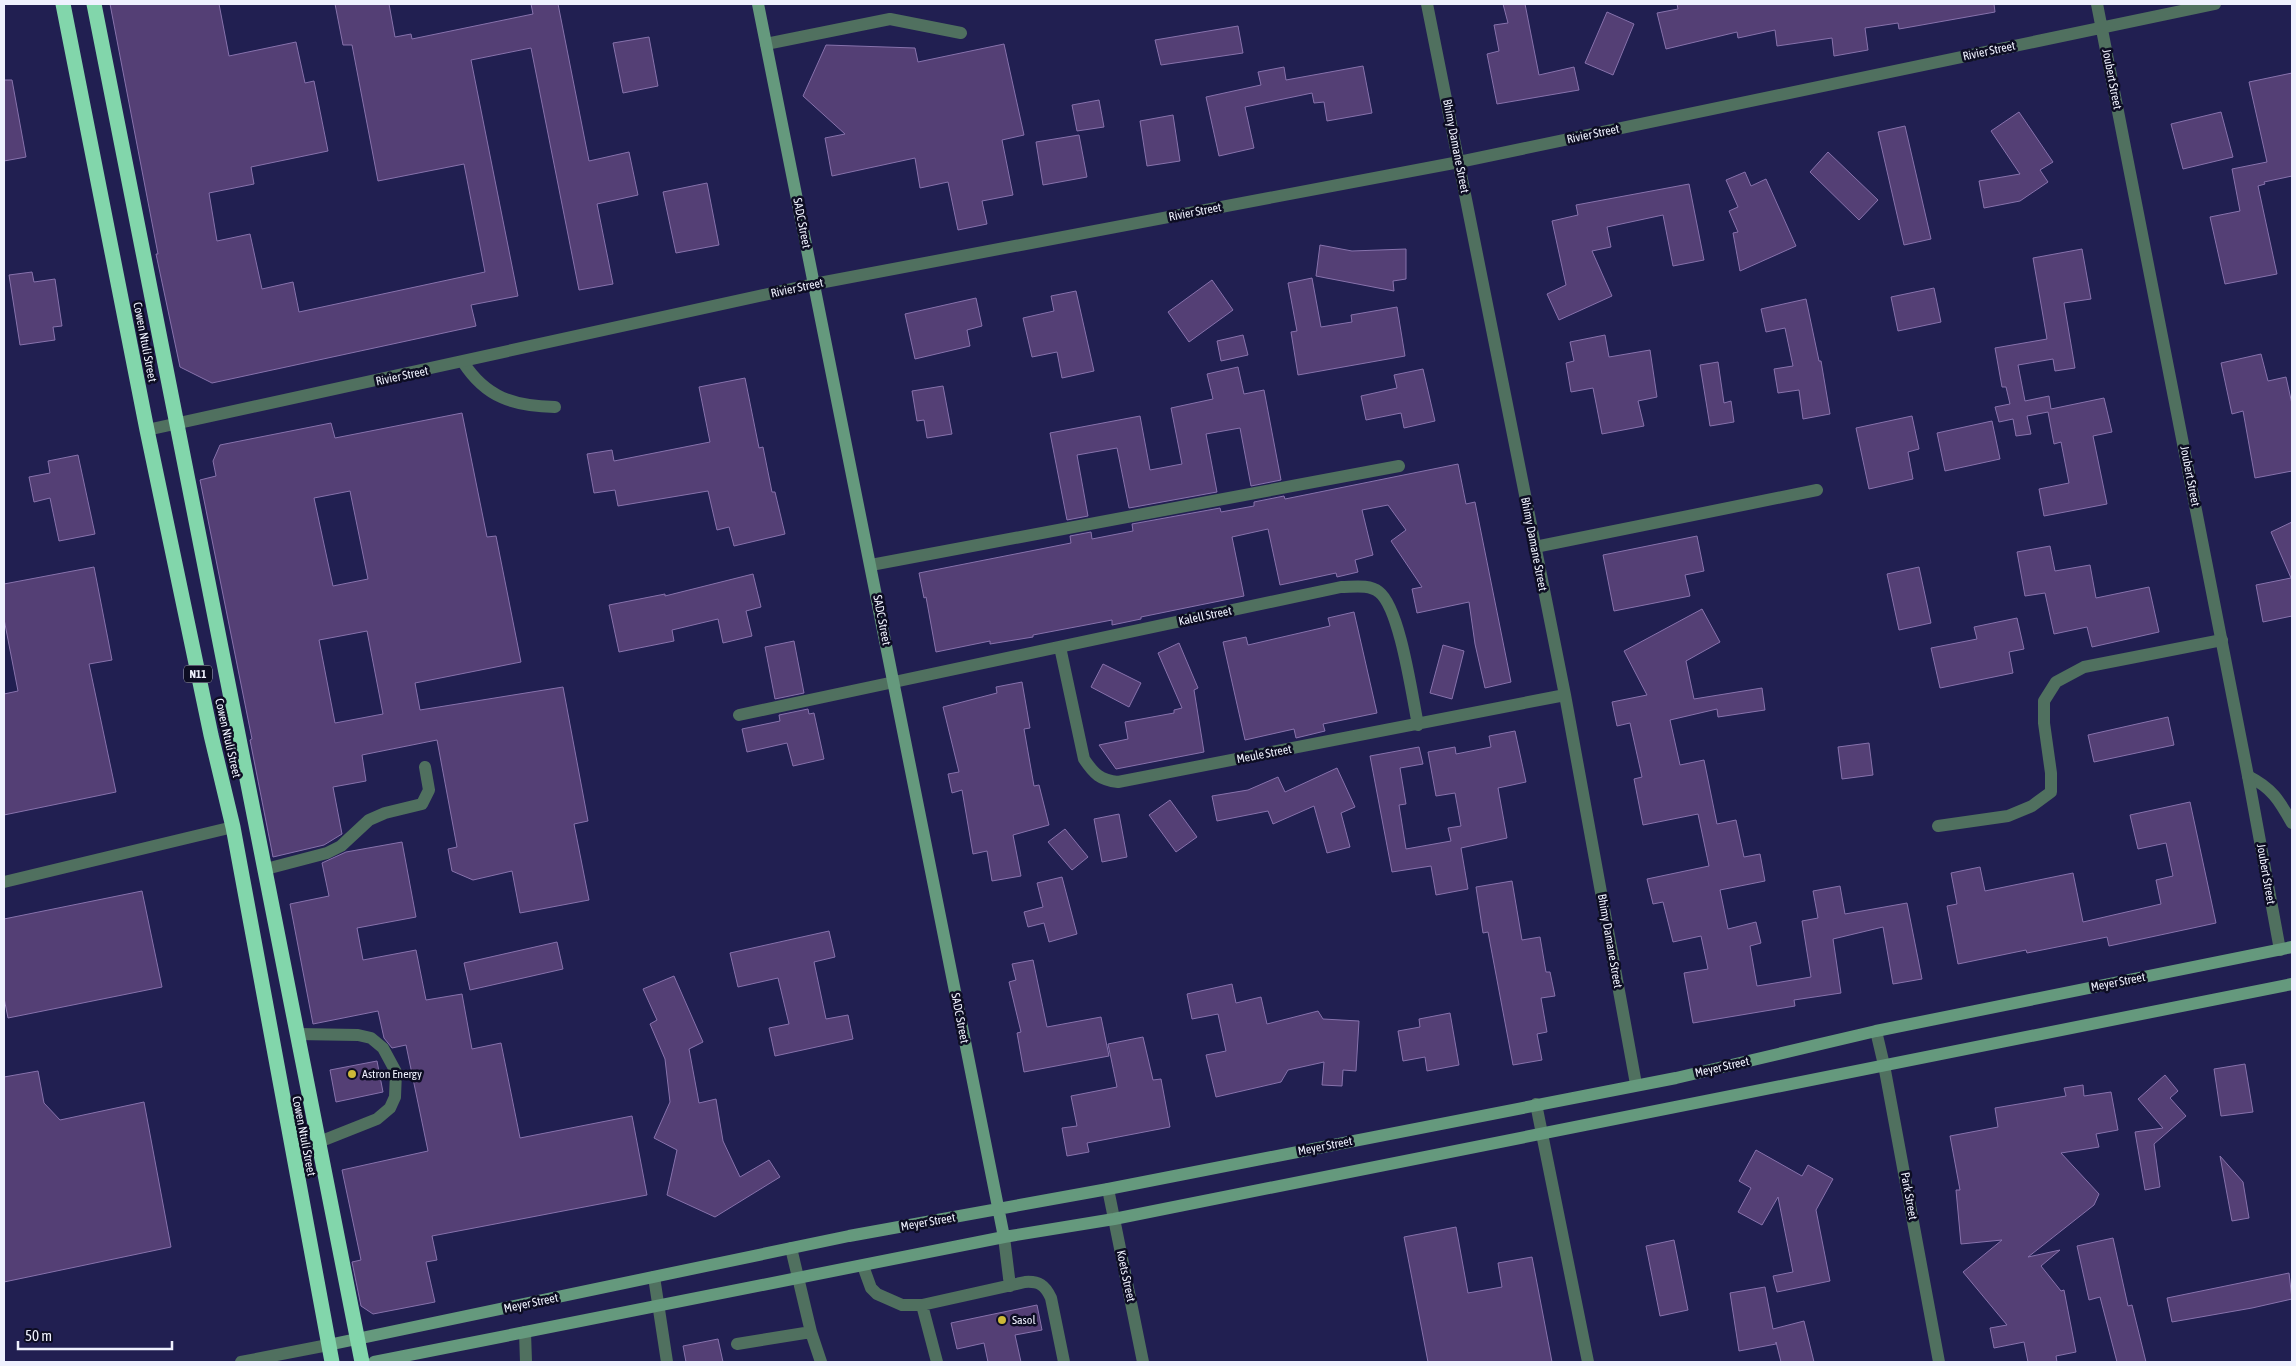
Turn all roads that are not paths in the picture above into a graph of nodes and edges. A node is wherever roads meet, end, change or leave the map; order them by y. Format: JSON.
{"nodes":[{"id":1,"x":63,"y":4,"type":"edge"},
{"id":2,"x":94,"y":4,"type":"edge"},
{"id":3,"x":758,"y":4,"type":"edge"},
{"id":4,"x":1427,"y":4,"type":"edge"},
{"id":5,"x":2097,"y":4,"type":"edge"},
{"id":6,"x":2215,"y":4,"type":"edge"},
{"id":7,"x":2102,"y":28,"type":"junction"},
{"id":8,"x":961,"y":33,"type":"dead end"},
{"id":9,"x":766,"y":44,"type":"junction"},
{"id":10,"x":1459,"y":162,"type":"junction"},
{"id":11,"x":814,"y":284,"type":"junction"},
{"id":12,"x":463,"y":362,"type":"junction"},
{"id":13,"x":555,"y":407,"type":"dead end"},
{"id":14,"x":176,"y":425,"type":"junction"},
{"id":15,"x":148,"y":430,"type":"junction"},
{"id":16,"x":1400,"y":466,"type":"dead end"},
{"id":17,"x":1817,"y":490,"type":"dead end"},
{"id":18,"x":1535,"y":547,"type":"junction"},
{"id":19,"x":871,"y":565,"type":"junction"},
{"id":20,"x":2222,"y":640,"type":"junction"},
{"id":21,"x":1060,"y":648,"type":"junction"},
{"id":22,"x":894,"y":682,"type":"junction"},
{"id":23,"x":1565,"y":695,"type":"junction"},
{"id":24,"x":738,"y":715,"type":"dead end"},
{"id":25,"x":1418,"y":725,"type":"junction"},
{"id":26,"x":425,"y":767,"type":"dead end"},
{"id":27,"x":2248,"y":776,"type":"junction"},
{"id":28,"x":2292,"y":823,"type":"edge"},
{"id":29,"x":1938,"y":826,"type":"dead end"},
{"id":30,"x":233,"y":827,"type":"junction"},
{"id":31,"x":266,"y":869,"type":"junction"},
{"id":32,"x":4,"y":882,"type":"edge"},
{"id":33,"x":2286,"y":948,"type":"edge"},
{"id":34,"x":2292,"y":984,"type":"edge"},
{"id":35,"x":1876,"y":1031,"type":"junction"},
{"id":36,"x":297,"y":1034,"type":"junction"},
{"id":37,"x":1884,"y":1064,"type":"junction"},
{"id":38,"x":1636,"y":1084,"type":"junction"},
{"id":39,"x":1536,"y":1104,"type":"junction"},
{"id":40,"x":1541,"y":1134,"type":"junction"},
{"id":41,"x":319,"y":1142,"type":"junction"},
{"id":42,"x":1108,"y":1189,"type":"junction"},
{"id":43,"x":997,"y":1210,"type":"junction"},
{"id":44,"x":1114,"y":1219,"type":"junction"},
{"id":45,"x":1004,"y":1237,"type":"junction"},
{"id":46,"x":791,"y":1248,"type":"junction"},
{"id":47,"x":863,"y":1266,"type":"junction"},
{"id":48,"x":654,"y":1277,"type":"junction"},
{"id":49,"x":799,"y":1279,"type":"junction"},
{"id":50,"x":1010,"y":1286,"type":"junction"},
{"id":51,"x":922,"y":1305,"type":"junction"},
{"id":52,"x":658,"y":1306,"type":"junction"},
{"id":53,"x":524,"y":1332,"type":"junction"},
{"id":54,"x":811,"y":1332,"type":"junction"},
{"id":55,"x":357,"y":1339,"type":"junction"},
{"id":56,"x":328,"y":1344,"type":"junction"},
{"id":57,"x":737,"y":1344,"type":"dead end"},
{"id":58,"x":241,"y":1362,"type":"edge"},
{"id":59,"x":332,"y":1362,"type":"edge"},
{"id":60,"x":362,"y":1362,"type":"edge"},
{"id":61,"x":374,"y":1362,"type":"edge"},
{"id":62,"x":526,"y":1362,"type":"edge"},
{"id":63,"x":667,"y":1362,"type":"edge"},
{"id":64,"x":821,"y":1362,"type":"edge"},
{"id":65,"x":937,"y":1362,"type":"edge"},
{"id":66,"x":1064,"y":1362,"type":"edge"},
{"id":67,"x":1144,"y":1362,"type":"edge"},
{"id":68,"x":1588,"y":1362,"type":"edge"},
{"id":69,"x":1939,"y":1362,"type":"edge"}],
"edges":[{"from":1,"to":15,"type":"highway","name":"Cowen Ntuli Street","number":"N11"},
{"from":2,"to":14,"type":"highway","name":"Cowen Ntuli Street","number":"N11"},
{"from":3,"to":9,"type":"main road","name":"SADC Street"},
{"from":4,"to":10,"type":"street","name":"Bhimy Damane Street"},
{"from":5,"to":7,"type":"street","name":"Joubert Street"},
{"from":6,"to":7,"type":"street","name":"Rivier Street"},
{"from":7,"to":10,"type":"street","name":"Rivier Street"},
{"from":7,"to":20,"type":"street","name":"Joubert Street"},
{"from":8,"to":9,"type":"street"},
{"from":9,"to":11,"type":"main road","name":"SADC Street"},
{"from":10,"to":11,"type":"street","name":"Rivier Street"},
{"from":10,"to":18,"type":"street","name":"Bhimy Damane Street"},
{"from":11,"to":12,"type":"street","name":"Rivier Street"},
{"from":11,"to":19,"type":"main road","name":"SADC Street"},
{"from":12,"to":13,"type":"street"},
{"from":12,"to":14,"type":"street","name":"Rivier Street"},
{"from":14,"to":15,"type":"street","name":"Rivier Street"},
{"from":14,"to":31,"type":"highway","name":"Cowen Ntuli Street","number":"N11"},
{"from":15,"to":30,"type":"highway","name":"Cowen Ntuli Street","number":"N11"},
{"from":16,"to":19,"type":"street"},
{"from":17,"to":18,"type":"street"},
{"from":18,"to":23,"type":"street","name":"Bhimy Damane Street"},
{"from":19,"to":22,"type":"main road","name":"SADC Street"},
{"from":20,"to":27,"type":"street","name":"Joubert Street"},
{"from":20,"to":29,"type":"street"},
{"from":21,"to":22,"type":"street","name":"Kalell Street"},
{"from":21,"to":25,"type":"street","name":"Meule Street"},
{"from":21,"to":25,"type":"street","name":"Kalell Street"},
{"from":22,"to":24,"type":"street","name":"Kalell Street"},
{"from":22,"to":43,"type":"main road","name":"SADC Street"},
{"from":23,"to":25,"type":"street","name":"Meule Street"},
{"from":23,"to":38,"type":"street","name":"Bhimy Damane Street"},
{"from":26,"to":31,"type":"street"},
{"from":27,"to":28,"type":"street"},
{"from":27,"to":33,"type":"street","name":"Joubert Street"},
{"from":30,"to":32,"type":"street"},
{"from":30,"to":56,"type":"highway","name":"Cowen Ntuli Street","number":"N11"},
{"from":31,"to":36,"type":"highway","name":"Cowen Ntuli Street","number":"N11"},
{"from":33,"to":35,"type":"main road","name":"Meyer Street"},
{"from":34,"to":37,"type":"main road"},
{"from":35,"to":37,"type":"street","name":"Park Street"},
{"from":35,"to":38,"type":"main road","name":"Meyer Street"},
{"from":36,"to":41,"type":"highway","name":"Cowen Ntuli Street","number":"N11"},
{"from":36,"to":41,"type":"street"},
{"from":37,"to":40,"type":"main road"},
{"from":37,"to":69,"type":"street","name":"Park Street"},
{"from":38,"to":39,"type":"main road","name":"Meyer Street"},
{"from":39,"to":40,"type":"street"},
{"from":39,"to":42,"type":"main road","name":"Meyer Street"},
{"from":40,"to":44,"type":"main road"},
{"from":40,"to":68,"type":"street"},
{"from":41,"to":55,"type":"highway","name":"Cowen Ntuli Street","number":"N11"},
{"from":42,"to":43,"type":"main road","name":"Meyer Street"},
{"from":42,"to":44,"type":"street","name":"Koets Street"},
{"from":43,"to":45,"type":"main road","name":"SADC Street"},
{"from":43,"to":46,"type":"main road","name":"Meyer Street"},
{"from":44,"to":45,"type":"main road"},
{"from":44,"to":67,"type":"street","name":"Koets Street"},
{"from":45,"to":47,"type":"main road"},
{"from":45,"to":50,"type":"street"},
{"from":46,"to":48,"type":"main road","name":"Meyer Street"},
{"from":46,"to":49,"type":"street"},
{"from":47,"to":49,"type":"main road"},
{"from":47,"to":51,"type":"street"},
{"from":48,"to":52,"type":"street"},
{"from":48,"to":55,"type":"main road","name":"Meyer Street"},
{"from":49,"to":52,"type":"main road"},
{"from":49,"to":54,"type":"street"},
{"from":50,"to":51,"type":"street"},
{"from":50,"to":66,"type":"street"},
{"from":51,"to":65,"type":"street"},
{"from":52,"to":53,"type":"main road"},
{"from":52,"to":63,"type":"street"},
{"from":53,"to":61,"type":"main road"},
{"from":53,"to":62,"type":"street"},
{"from":54,"to":57,"type":"street"},
{"from":54,"to":64,"type":"street"},
{"from":55,"to":56,"type":"main road","name":"Meyer Street"},
{"from":55,"to":60,"type":"highway","name":"Cowen Ntuli Street","number":"N11"},
{"from":56,"to":58,"type":"street"},
{"from":56,"to":59,"type":"highway","name":"Cowen Ntuli Street","number":"N11"}]}
